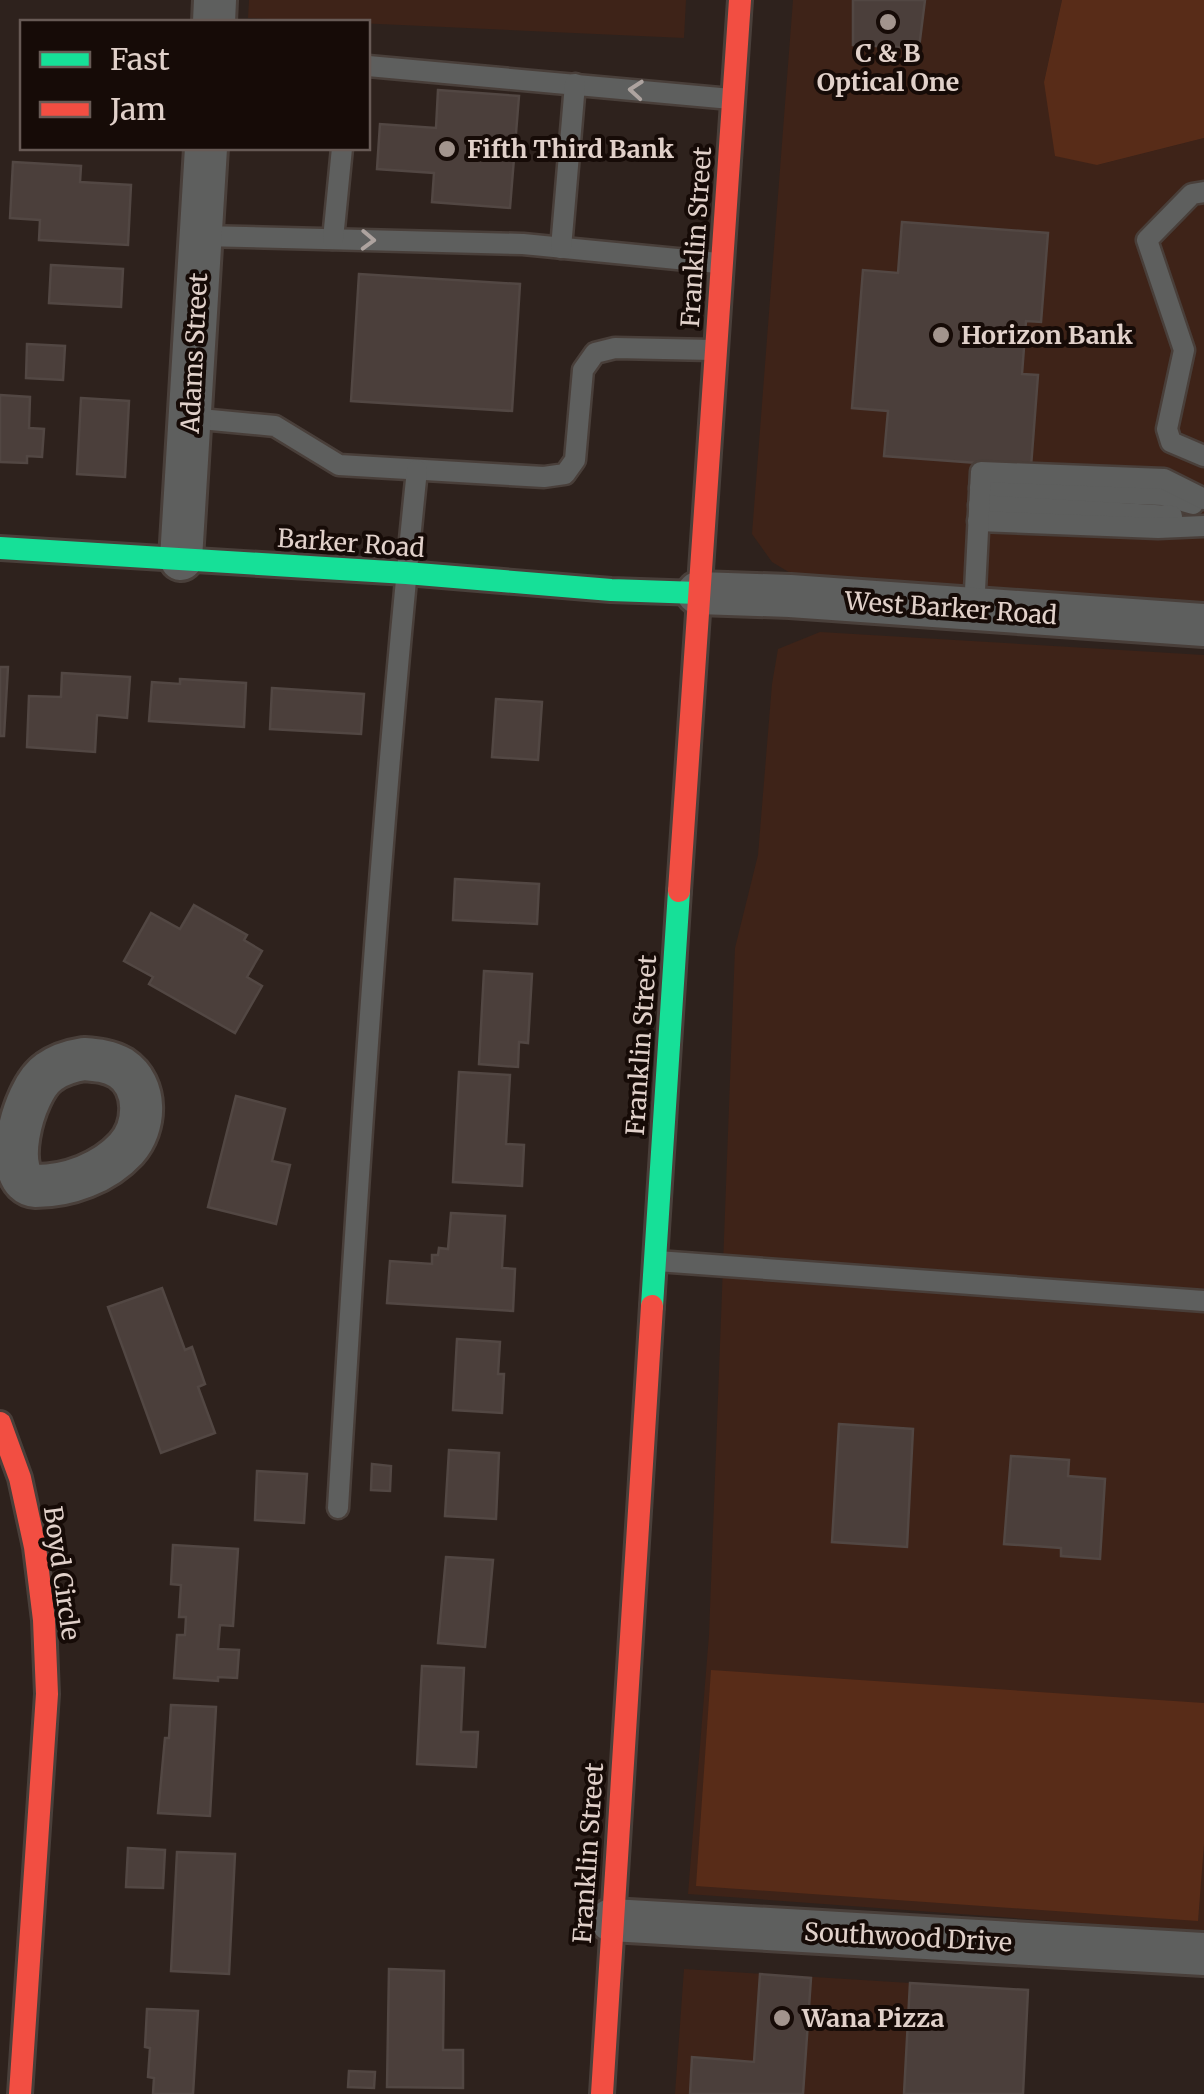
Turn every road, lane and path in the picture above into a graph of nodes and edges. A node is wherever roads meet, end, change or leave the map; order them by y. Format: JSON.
{"nodes":[{"id":1,"x":740,"y":0,"type":"edge"},
{"id":2,"x":370,"y":66,"type":"edge"},
{"id":3,"x":575,"y":84,"type":"junction"},
{"id":4,"x":733,"y":100,"type":"junction"},
{"id":5,"x":206,"y":150,"type":"edge"},
{"id":6,"x":342,"y":150,"type":"edge"},
{"id":7,"x":1204,"y":192,"type":"edge"},
{"id":8,"x":201,"y":236,"type":"junction"},
{"id":9,"x":333,"y":238,"type":"junction"},
{"id":10,"x":561,"y":248,"type":"junction"},
{"id":11,"x":722,"y":264,"type":"junction"},
{"id":12,"x":715,"y":350,"type":"junction"},
{"id":13,"x":190,"y":418,"type":"junction"},
{"id":14,"x":1204,"y":456,"type":"edge"},
{"id":15,"x":417,"y":470,"type":"junction"},
{"id":16,"x":1204,"y":499,"type":"edge"},
{"id":17,"x":979,"y":505,"type":"junction"},
{"id":18,"x":1204,"y":508,"type":"edge"},
{"id":19,"x":1204,"y":522,"type":"edge"},
{"id":20,"x":0,"y":548,"type":"edge"},
{"id":21,"x":182,"y":559,"type":"junction"},
{"id":22,"x":406,"y":573,"type":"junction"},
{"id":23,"x":698,"y":593,"type":"junction"},
{"id":24,"x":974,"y":610,"type":"junction"},
{"id":25,"x":1204,"y":625,"type":"edge"},
{"id":26,"x":654,"y":1261,"type":"junction"},
{"id":27,"x":1204,"y":1301,"type":"edge"},
{"id":28,"x":0,"y":1422,"type":"edge"},
{"id":29,"x":338,"y":1508,"type":"dead end"},
{"id":30,"x":611,"y":1920,"type":"junction"},
{"id":31,"x":1204,"y":1954,"type":"edge"},
{"id":32,"x":20,"y":2094,"type":"edge"},
{"id":33,"x":602,"y":2094,"type":"edge"}],
"edges":[{"from":1,"to":4,"type":"main road","name":"Franklin Street"},
{"from":2,"to":3,"type":"lane"},
{"from":4,"to":3,"type":"lane","one_way":true},
{"from":3,"to":10,"type":"lane"},
{"from":4,"to":11,"type":"main road","name":"Franklin Street"},
{"from":5,"to":8,"type":"street","name":"Adams Street"},
{"from":6,"to":9,"type":"lane"},
{"from":7,"to":14,"type":"lane"},
{"from":8,"to":9,"type":"lane"},
{"from":8,"to":13,"type":"street","name":"Adams Street"},
{"from":9,"to":10,"type":"lane","one_way":true},
{"from":10,"to":11,"type":"lane"},
{"from":11,"to":12,"type":"main road","name":"Franklin Street"},
{"from":12,"to":15,"type":"lane"},
{"from":12,"to":23,"type":"main road","name":"Franklin Street"},
{"from":13,"to":15,"type":"lane"},
{"from":13,"to":21,"type":"street","name":"Adams Street"},
{"from":15,"to":22,"type":"lane"},
{"from":16,"to":17,"type":"lane"},
{"from":17,"to":18,"type":"lane"},
{"from":17,"to":19,"type":"lane"},
{"from":17,"to":24,"type":"lane"},
{"from":20,"to":21,"type":"main road","name":"Barker Road"},
{"from":21,"to":22,"type":"main road","name":"Barker Road"},
{"from":22,"to":23,"type":"main road","name":"Barker Road"},
{"from":22,"to":29,"type":"lane"},
{"from":23,"to":24,"type":"street","name":"West Barker Road"},
{"from":23,"to":26,"type":"main road","name":"Franklin Street"},
{"from":24,"to":25,"type":"street","name":"West Barker Road"},
{"from":26,"to":27,"type":"lane"},
{"from":26,"to":30,"type":"main road","name":"Franklin Street"},
{"from":28,"to":32,"type":"main road","name":"Boyd Circle"},
{"from":30,"to":31,"type":"street","name":"Southwood Drive"},
{"from":30,"to":33,"type":"main road","name":"Franklin Street"}]}
